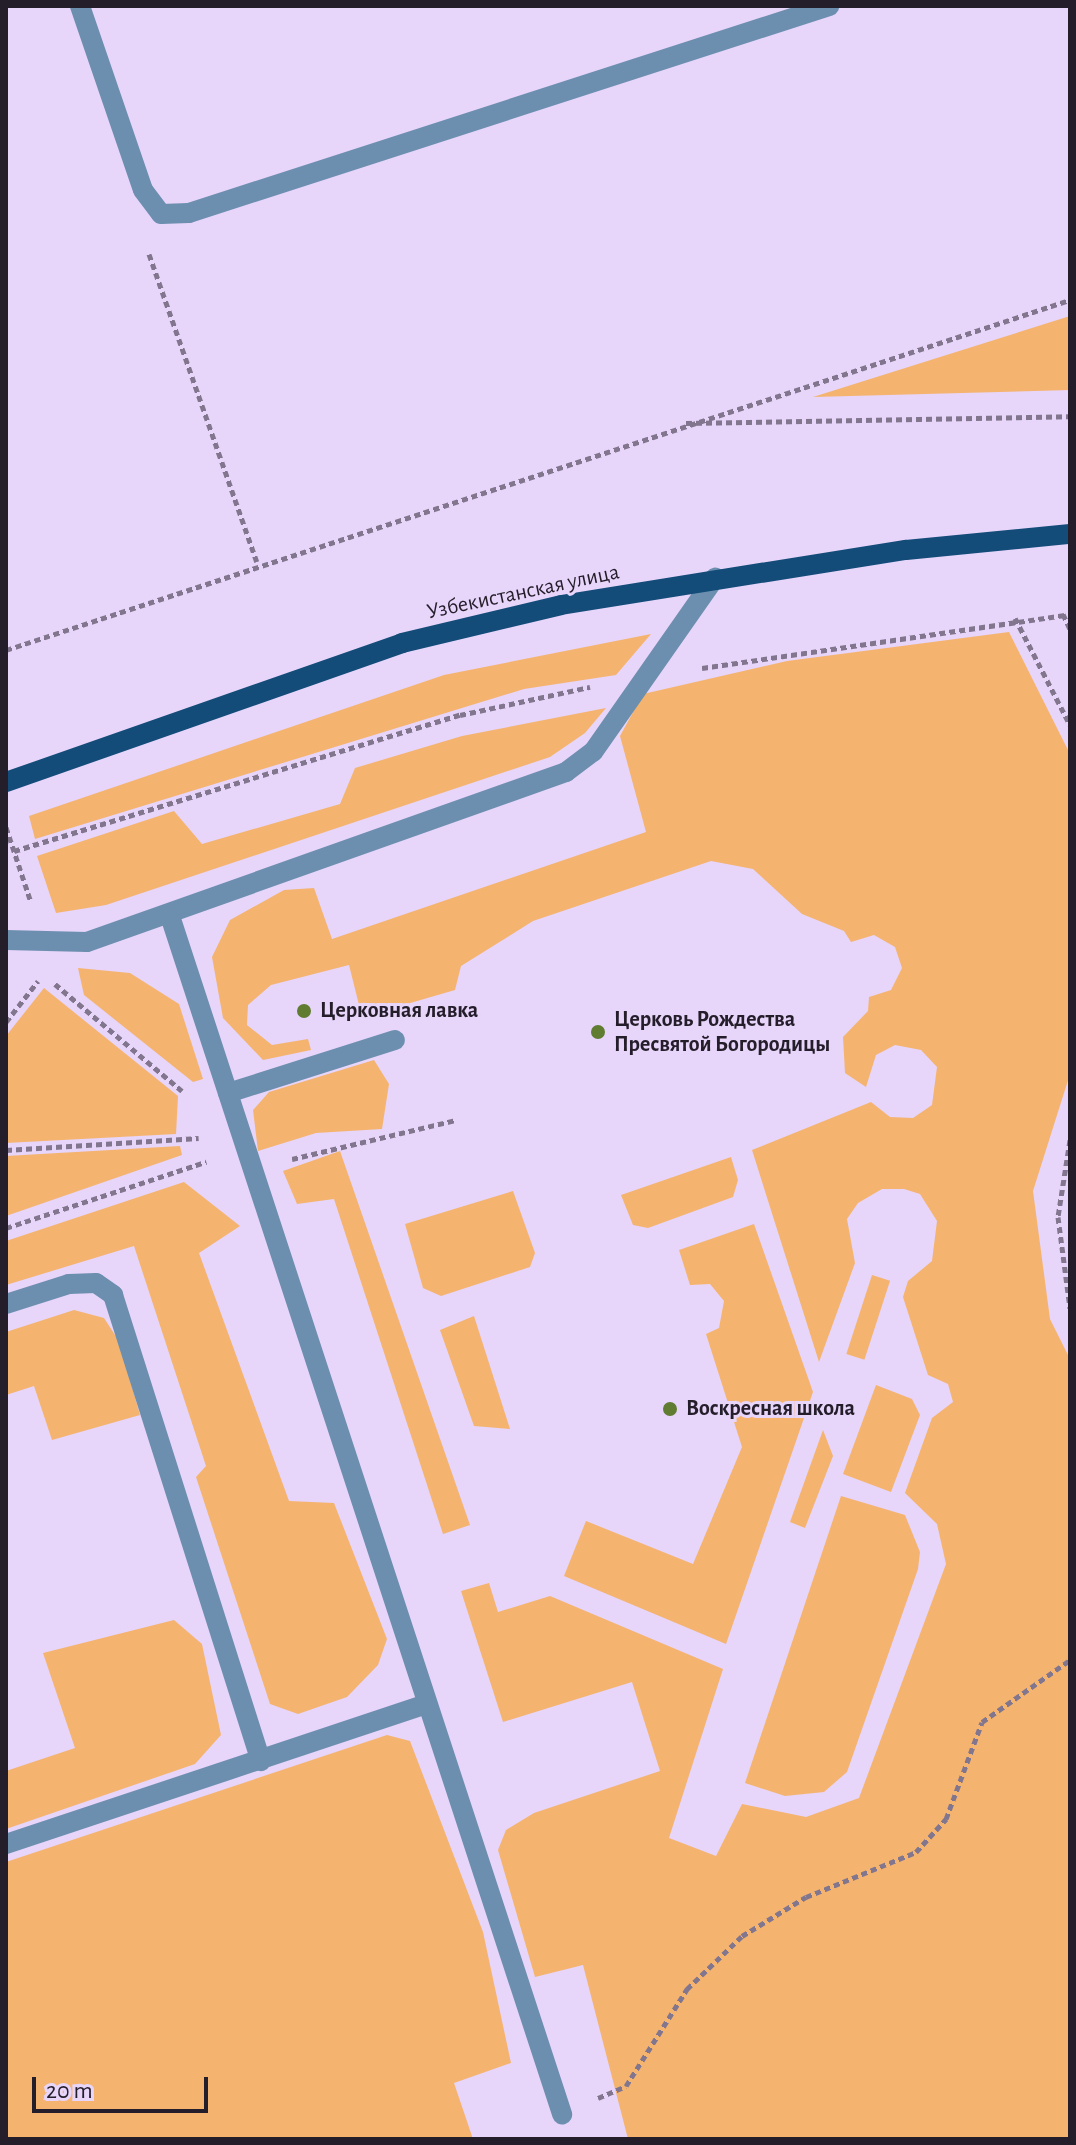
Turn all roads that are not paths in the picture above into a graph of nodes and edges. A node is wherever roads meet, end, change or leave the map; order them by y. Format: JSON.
{"nodes":[{"id":1,"x":80,"y":6,"type":"edge"},
{"id":2,"x":829,"y":6,"type":"edge"},
{"id":3,"x":1070,"y":534,"type":"edge"},
{"id":4,"x":715,"y":578,"type":"junction"},
{"id":5,"x":6,"y":782,"type":"edge"},
{"id":6,"x":170,"y":916,"type":"junction"},
{"id":7,"x":6,"y":940,"type":"edge"},
{"id":8,"x":395,"y":1040,"type":"dead end"},
{"id":9,"x":228,"y":1093,"type":"junction"},
{"id":10,"x":6,"y":1304,"type":"edge"},
{"id":11,"x":427,"y":1704,"type":"junction"},
{"id":12,"x":261,"y":1761,"type":"junction"},
{"id":13,"x":6,"y":1844,"type":"edge"},
{"id":14,"x":562,"y":2114,"type":"road end"}],
"edges":[{"from":1,"to":2,"type":"lane"},
{"from":3,"to":4,"type":"main road","name":"Узбекистанская улица"},
{"from":4,"to":5,"type":"main road","name":"Узбекистанская улица"},
{"from":4,"to":6,"type":"lane"},
{"from":6,"to":7,"type":"lane"},
{"from":6,"to":9,"type":"lane"},
{"from":8,"to":9,"type":"lane"},
{"from":9,"to":11,"type":"lane"},
{"from":10,"to":12,"type":"lane"},
{"from":11,"to":12,"type":"lane"},
{"from":11,"to":14,"type":"lane"},
{"from":12,"to":13,"type":"lane"}]}
